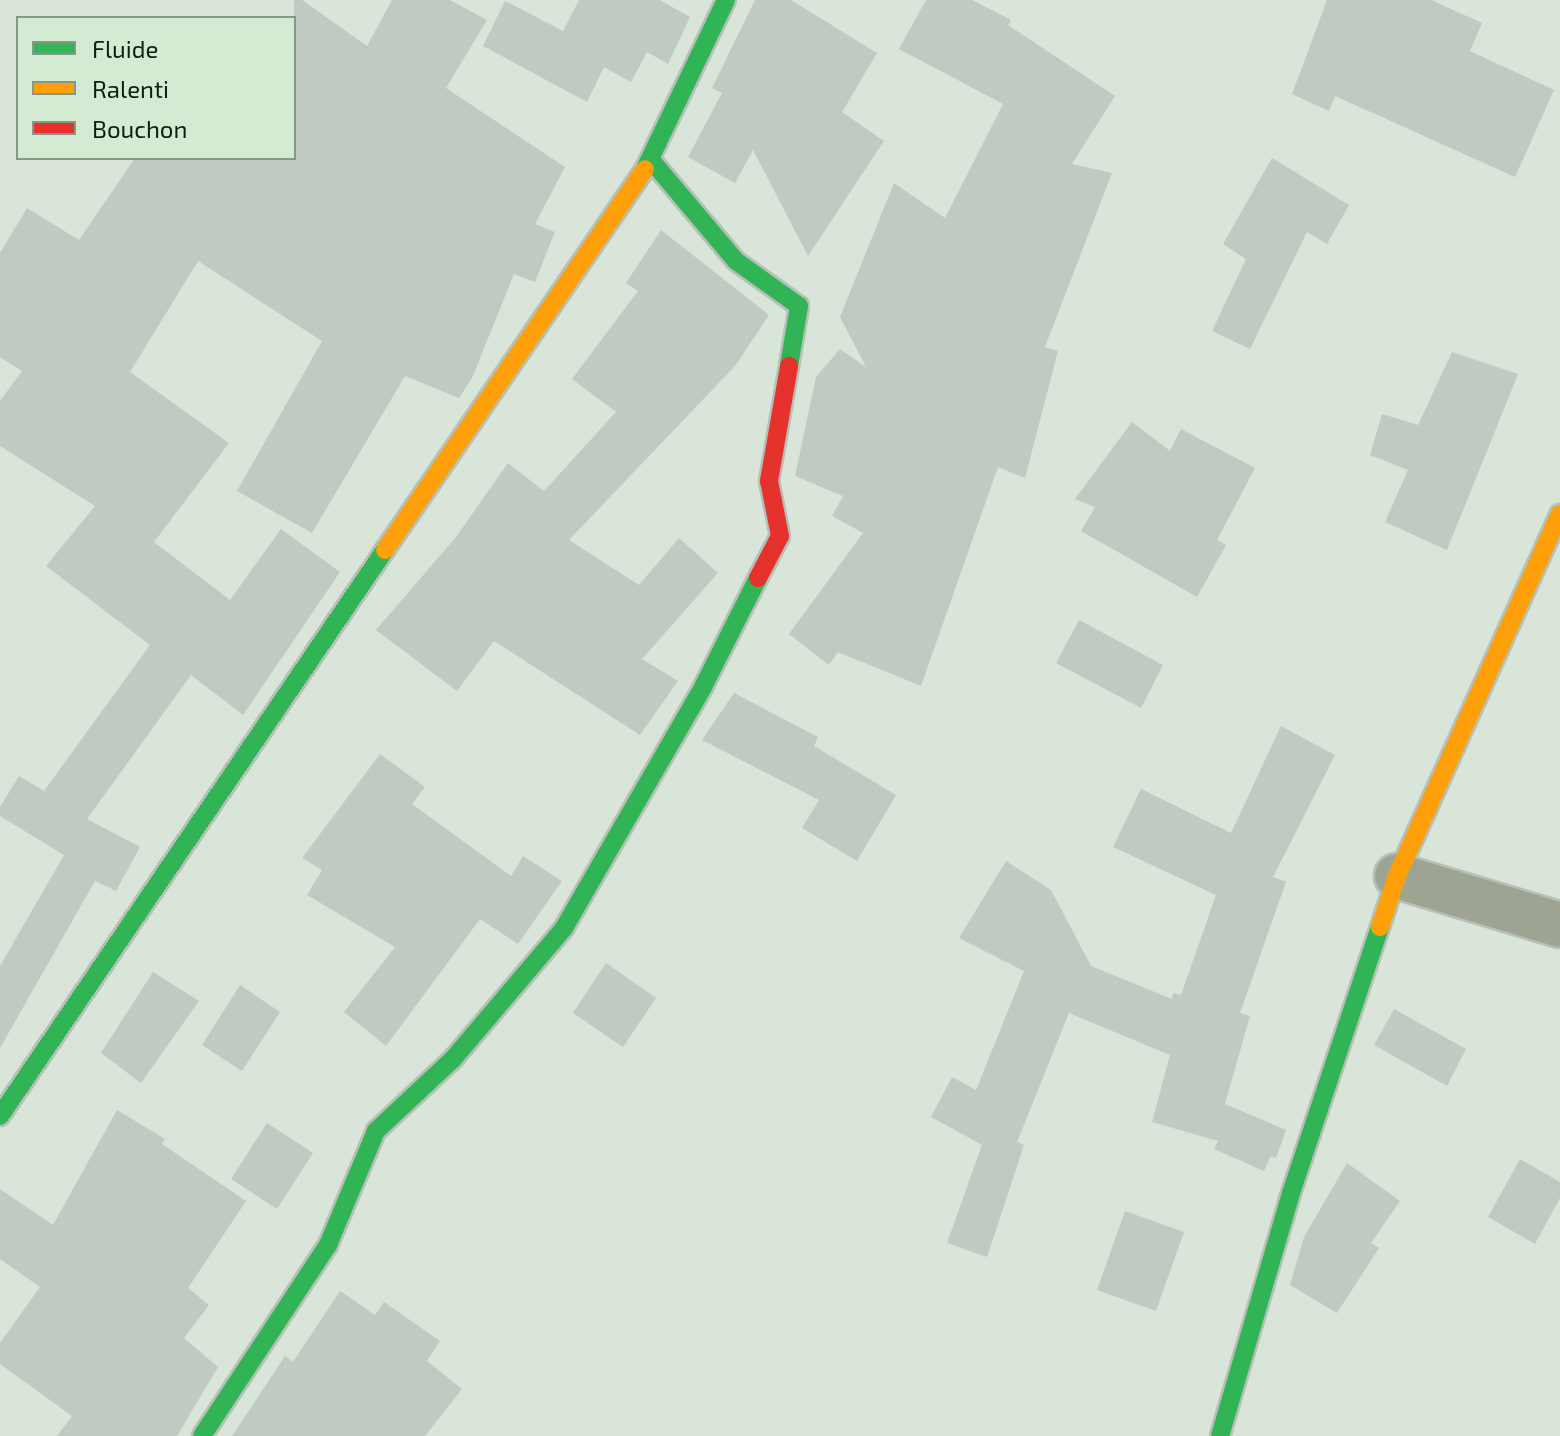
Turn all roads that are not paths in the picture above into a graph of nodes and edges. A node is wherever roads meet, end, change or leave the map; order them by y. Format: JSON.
{"nodes":[{"id":1,"x":726,"y":0,"type":"edge"},
{"id":2,"x":651,"y":160,"type":"junction"},
{"id":3,"x":1560,"y":514,"type":"edge"},
{"id":4,"x":1397,"y":876,"type":"junction"},
{"id":5,"x":1560,"y":925,"type":"edge"},
{"id":6,"x":0,"y":1116,"type":"edge"},
{"id":7,"x":202,"y":1436,"type":"edge"},
{"id":8,"x":1220,"y":1436,"type":"edge"}],
"edges":[{"from":1,"to":2,"type":"street"},
{"from":2,"to":6,"type":"street"},
{"from":2,"to":7,"type":"street"},
{"from":3,"to":4,"type":"street"},
{"from":4,"to":5,"type":"street"},
{"from":4,"to":8,"type":"street"}]}
